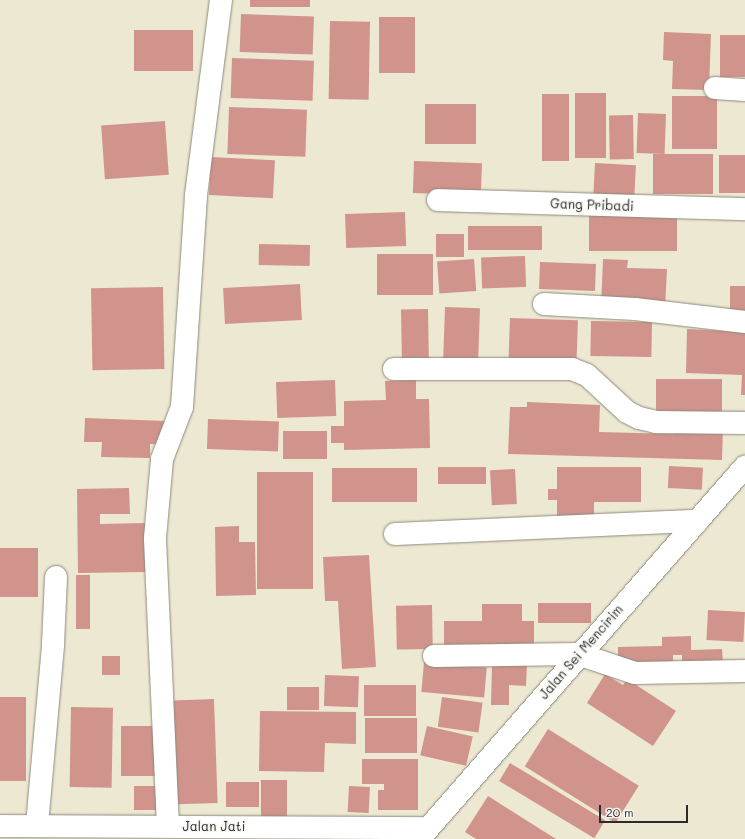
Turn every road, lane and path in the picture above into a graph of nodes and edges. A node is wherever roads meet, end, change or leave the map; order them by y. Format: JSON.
{"nodes":[{"id":1,"x":221,"y":0,"type":"edge"},
{"id":2,"x":715,"y":88,"type":"dead end"},
{"id":3,"x":745,"y":90,"type":"edge"},
{"id":4,"x":438,"y":200,"type":"dead end"},
{"id":5,"x":745,"y":209,"type":"edge"},
{"id":6,"x":544,"y":304,"type":"dead end"},
{"id":7,"x":745,"y":322,"type":"edge"},
{"id":8,"x":394,"y":369,"type":"dead end"},
{"id":9,"x":745,"y":423,"type":"edge"},
{"id":10,"x":745,"y":466,"type":"edge"},
{"id":11,"x":698,"y":521,"type":"junction"},
{"id":12,"x":395,"y":534,"type":"dead end"},
{"id":13,"x":56,"y":577,"type":"dead end"},
{"id":14,"x":578,"y":654,"type":"junction"},
{"id":15,"x":434,"y":656,"type":"dead end"},
{"id":16,"x":745,"y":671,"type":"edge"},
{"id":17,"x":37,"y":825,"type":"junction"},
{"id":18,"x":0,"y":826,"type":"edge"},
{"id":19,"x":168,"y":826,"type":"junction"},
{"id":20,"x":424,"y":833,"type":"edge"}],
"edges":[{"from":1,"to":19,"type":"street"},
{"from":2,"to":3,"type":"street"},
{"from":4,"to":5,"type":"street","name":"Gang Pribadi"},
{"from":6,"to":7,"type":"street"},
{"from":8,"to":9,"type":"street"},
{"from":10,"to":11,"type":"street","name":"Jalan Sei Mencirim"},
{"from":11,"to":12,"type":"street"},
{"from":11,"to":14,"type":"street","name":"Jalan Sei Mencirim"},
{"from":13,"to":17,"type":"street"},
{"from":14,"to":15,"type":"street"},
{"from":14,"to":16,"type":"street"},
{"from":14,"to":20,"type":"street","name":"Jalan Sei Mencirim"},
{"from":17,"to":18,"type":"street","name":"Jalan Jati"},
{"from":17,"to":19,"type":"street","name":"Jalan Jati"},
{"from":19,"to":20,"type":"street","name":"Jalan Jati"}]}
